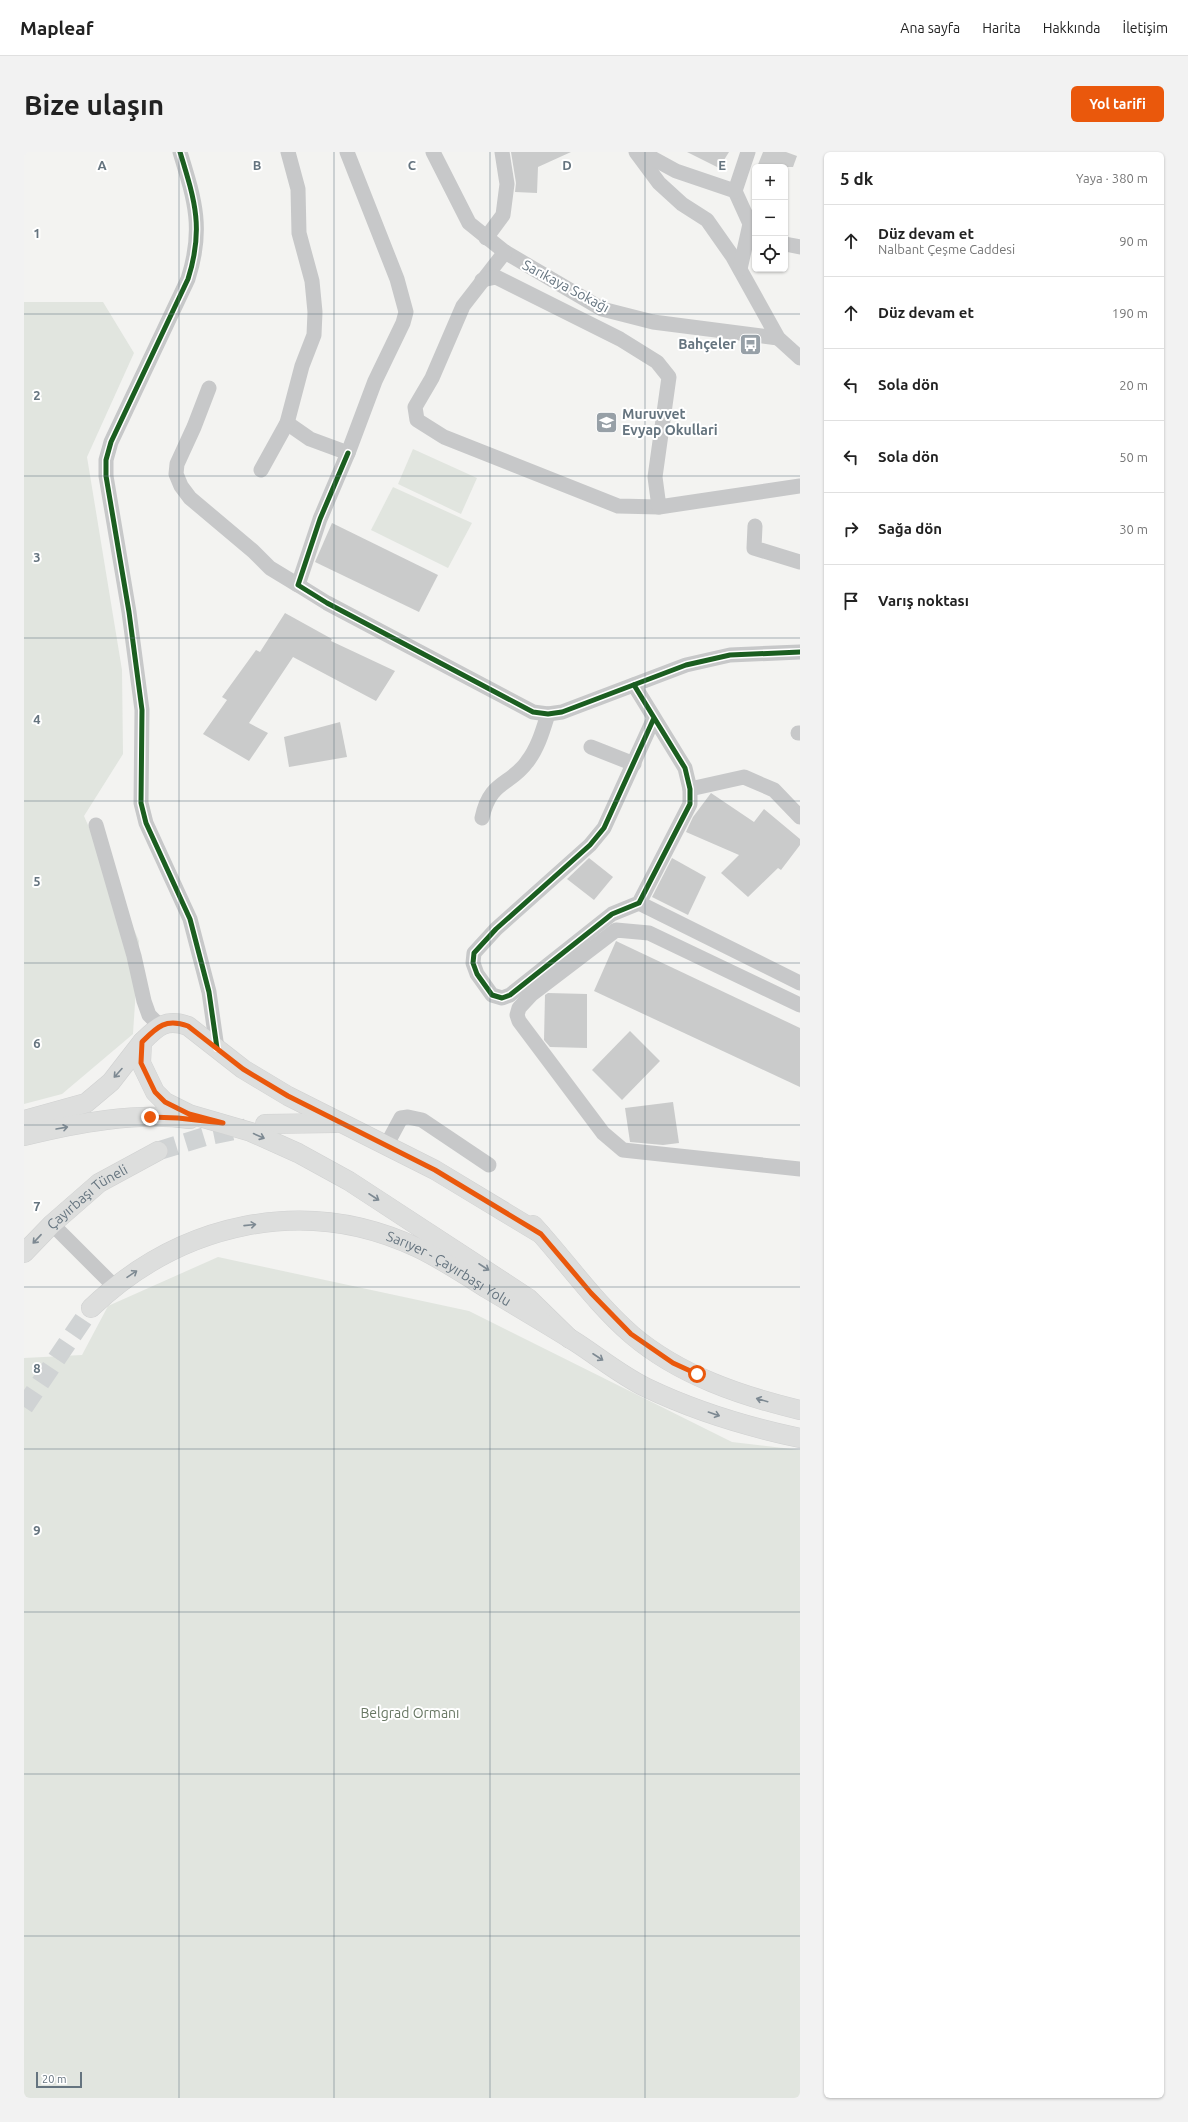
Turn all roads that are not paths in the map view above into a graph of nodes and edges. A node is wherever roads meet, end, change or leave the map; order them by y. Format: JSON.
{"nodes":[{"id":1,"x":180,"y":152,"type":"edge"},
{"id":2,"x":288,"y":152,"type":"edge"},
{"id":3,"x":347,"y":152,"type":"edge"},
{"id":4,"x":433,"y":152,"type":"edge"},
{"id":5,"x":502,"y":152,"type":"edge"},
{"id":6,"x":636,"y":152,"type":"edge"},
{"id":7,"x":641,"y":152,"type":"edge"},
{"id":8,"x":748,"y":152,"type":"edge"},
{"id":9,"x":735,"y":191,"type":"junction"},
{"id":10,"x":752,"y":224,"type":"edge"},
{"id":11,"x":752,"y":229,"type":"edge"},
{"id":12,"x":486,"y":238,"type":"junction"},
{"id":13,"x":788,"y":245,"type":"edge"},
{"id":14,"x":800,"y":247,"type":"edge"},
{"id":15,"x":505,"y":252,"type":"junction"},
{"id":16,"x":740,"y":269,"type":"junction"},
{"id":17,"x":482,"y":280,"type":"junction"},
{"id":18,"x":778,"y":338,"type":"junction"},
{"id":19,"x":800,"y":358,"type":"edge"},
{"id":20,"x":209,"y":388,"type":"dead end"},
{"id":21,"x":287,"y":423,"type":"junction"},
{"id":22,"x":348,"y":452,"type":"junction"},
{"id":23,"x":261,"y":470,"type":"dead end"},
{"id":24,"x":800,"y":486,"type":"edge"},
{"id":25,"x":659,"y":507,"type":"junction"},
{"id":26,"x":755,"y":526,"type":"dead end"},
{"id":27,"x":800,"y":562,"type":"edge"},
{"id":28,"x":298,"y":585,"type":"junction"},
{"id":29,"x":800,"y":652,"type":"edge"},
{"id":30,"x":634,"y":685,"type":"junction"},
{"id":31,"x":548,"y":714,"type":"junction"},
{"id":32,"x":654,"y":718,"type":"junction"},
{"id":33,"x":591,"y":746,"type":"dead end"},
{"id":34,"x":634,"y":764,"type":"junction"},
{"id":35,"x":690,"y":789,"type":"junction"},
{"id":36,"x":800,"y":817,"type":"edge"},
{"id":37,"x":482,"y":818,"type":"dead end"},
{"id":38,"x":96,"y":824,"type":"dead end"},
{"id":39,"x":639,"y":903,"type":"junction"},
{"id":40,"x":769,"y":968,"type":"junction"},
{"id":41,"x":800,"y":983,"type":"edge"},
{"id":42,"x":761,"y":986,"type":"junction"},
{"id":43,"x":800,"y":1005,"type":"edge"},
{"id":44,"x":160,"y":1026,"type":"junction"},
{"id":45,"x":142,"y":1042,"type":"junction"},
{"id":46,"x":217,"y":1048,"type":"junction"},
{"id":47,"x":24,"y":1110,"type":"edge"},
{"id":48,"x":44,"y":1115,"type":"junction"},
{"id":49,"x":24,"y":1120,"type":"edge"},
{"id":50,"x":223,"y":1123,"type":"junction"},
{"id":51,"x":338,"y":1123,"type":"junction"},
{"id":52,"x":266,"y":1124,"type":"tunnel mouth"},
{"id":53,"x":24,"y":1136,"type":"edge"},
{"id":54,"x":386,"y":1146,"type":"junction"},
{"id":55,"x":158,"y":1152,"type":"tunnel mouth"},
{"id":56,"x":489,"y":1165,"type":"dead end"},
{"id":57,"x":800,"y":1170,"type":"edge"},
{"id":58,"x":52,"y":1224,"type":"junction"},
{"id":59,"x":24,"y":1253,"type":"edge"},
{"id":60,"x":114,"y":1286,"type":"junction"},
{"id":61,"x":91,"y":1308,"type":"tunnel mouth"},
{"id":62,"x":570,"y":1339,"type":"junction"},
{"id":63,"x":800,"y":1410,"type":"edge"},
{"id":64,"x":800,"y":1438,"type":"edge"}],
"edges":[{"from":1,"to":46,"type":"street"},
{"from":2,"to":21,"type":"street"},
{"from":3,"to":22,"type":"street"},
{"from":4,"to":12,"type":"street","name":"Sarıkaya Sokağı"},
{"from":5,"to":12,"type":"street"},
{"from":6,"to":16,"type":"street"},
{"from":7,"to":9,"type":"street"},
{"from":8,"to":9,"type":"street"},
{"from":9,"to":10,"type":"street"},
{"from":11,"to":16,"type":"street"},
{"from":12,"to":15,"type":"street","name":"Sarıkaya Sokağı"},
{"from":13,"to":14,"type":"street"},
{"from":15,"to":17,"type":"street"},
{"from":15,"to":18,"type":"street","name":"Sarıkaya Sokağı"},
{"from":16,"to":18,"type":"street"},
{"from":17,"to":25,"type":"street"},
{"from":17,"to":25,"type":"street"},
{"from":18,"to":19,"type":"street"},
{"from":20,"to":28,"type":"street"},
{"from":21,"to":22,"type":"street"},
{"from":21,"to":23,"type":"street"},
{"from":22,"to":28,"type":"street"},
{"from":24,"to":25,"type":"street"},
{"from":26,"to":27,"type":"street"},
{"from":28,"to":31,"type":"street"},
{"from":29,"to":30,"type":"street"},
{"from":30,"to":31,"type":"street"},
{"from":30,"to":32,"type":"street"},
{"from":31,"to":37,"type":"street"},
{"from":32,"to":34,"type":"street"},
{"from":32,"to":35,"type":"street"},
{"from":33,"to":34,"type":"street"},
{"from":34,"to":39,"type":"street"},
{"from":35,"to":36,"type":"street"},
{"from":35,"to":39,"type":"street"},
{"from":38,"to":44,"type":"street"},
{"from":39,"to":40,"type":"street"},
{"from":40,"to":41,"type":"street"},
{"from":40,"to":42,"type":"street"},
{"from":42,"to":43,"type":"street"},
{"from":42,"to":57,"type":"street"},
{"from":44,"to":45,"type":"main road"},
{"from":44,"to":46,"type":"main road"},
{"from":45,"to":48,"type":"main road","one_way":true},
{"from":45,"to":50,"type":"main road"},
{"from":46,"to":51,"type":"main road"},
{"from":47,"to":48,"type":"street"},
{"from":48,"to":49,"type":"main road"},
{"from":53,"to":50,"type":"main road","one_way":true},
{"from":50,"to":62,"type":"main road","one_way":true},
{"from":51,"to":52,"type":"main road"},
{"from":51,"to":54,"type":"main road"},
{"from":54,"to":56,"type":"street"},
{"from":63,"to":54,"type":"main road","one_way":true},
{"from":55,"to":58,"type":"main road","name":"Çayırbaşı Tüneli"},
{"from":58,"to":59,"type":"main road","name":"Çayırbaşı Tüneli","one_way":true},
{"from":58,"to":60,"type":"street"},
{"from":60,"to":61,"type":"main road","name":"Sarıyer - Çayırbaşı Yolu"},
{"from":60,"to":62,"type":"main road","name":"Sarıyer - Çayırbaşı Yolu","one_way":true},
{"from":62,"to":64,"type":"main road","name":"Sarıyer - Çayırbaşı Yolu","one_way":true}]}
